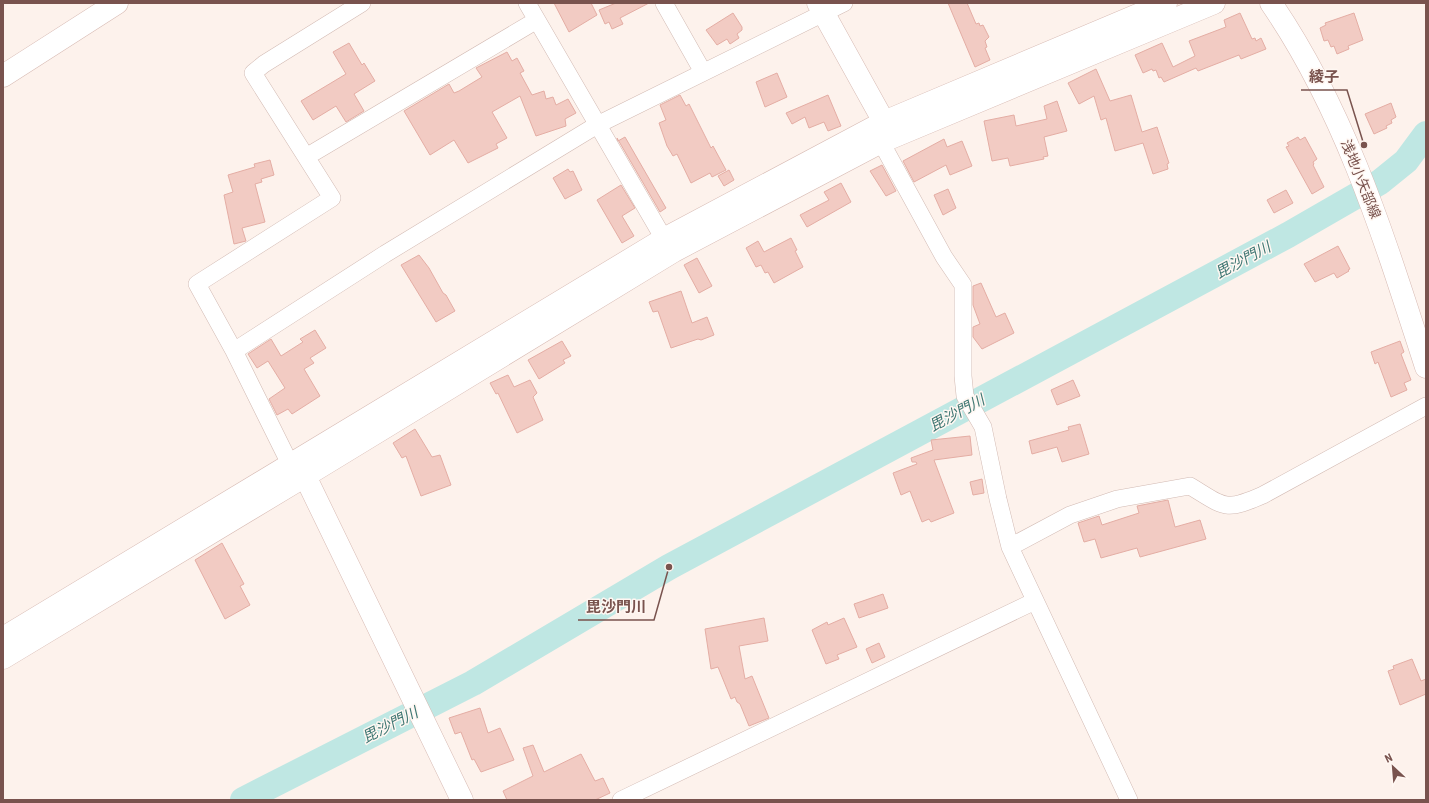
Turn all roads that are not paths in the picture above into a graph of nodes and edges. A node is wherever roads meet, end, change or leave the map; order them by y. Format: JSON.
{"nodes":[{"id":1,"x":118,"y":3,"type":"edge"},
{"id":2,"x":362,"y":3,"type":"edge"},
{"id":3,"x":527,"y":3,"type":"edge"},
{"id":4,"x":664,"y":3,"type":"edge"},
{"id":5,"x":844,"y":3,"type":"edge"},
{"id":6,"x":1166,"y":3,"type":"edge"},
{"id":7,"x":1214,"y":3,"type":"edge"},
{"id":8,"x":1271,"y":3,"type":"edge"},
{"id":9,"x":820,"y":8,"type":"edge"},
{"id":10,"x":537,"y":20,"type":"junction"},
{"id":11,"x":703,"y":72,"type":"junction"},
{"id":12,"x":3,"y":76,"type":"edge"},
{"id":13,"x":597,"y":125,"type":"junction"},
{"id":14,"x":883,"y":132,"type":"junction"},
{"id":15,"x":306,"y":157,"type":"junction"},
{"id":16,"x":664,"y":239,"type":"junction"},
{"id":17,"x":234,"y":351,"type":"junction"},
{"id":18,"x":1426,"y":367,"type":"edge"},
{"id":19,"x":1426,"y":406,"type":"edge"},
{"id":20,"x":297,"y":470,"type":"junction"},
{"id":21,"x":1010,"y":547,"type":"junction"},
{"id":22,"x":1035,"y":601,"type":"junction"},
{"id":23,"x":3,"y":638,"type":"edge"},
{"id":24,"x":3,"y":658,"type":"edge"},
{"id":25,"x":462,"y":800,"type":"edge"},
{"id":26,"x":621,"y":800,"type":"edge"},
{"id":27,"x":1129,"y":800,"type":"edge"}],
"edges":[{"from":1,"to":12,"type":"street"},
{"from":2,"to":15,"type":"street"},
{"from":3,"to":10,"type":"street"},
{"from":4,"to":11,"type":"street"},
{"from":5,"to":9,"type":"street"},
{"from":6,"to":14,"type":"street"},
{"from":7,"to":14,"type":"street"},
{"from":8,"to":18,"type":"street","name":"浅地小矢部線"},
{"from":9,"to":11,"type":"street"},
{"from":9,"to":14,"type":"street"},
{"from":10,"to":13,"type":"street"},
{"from":10,"to":15,"type":"street"},
{"from":11,"to":13,"type":"street"},
{"from":13,"to":16,"type":"street"},
{"from":13,"to":17,"type":"street"},
{"from":14,"to":16,"type":"street"},
{"from":14,"to":20,"type":"street"},
{"from":14,"to":21,"type":"street"},
{"from":15,"to":17,"type":"street"},
{"from":16,"to":20,"type":"street"},
{"from":17,"to":20,"type":"street"},
{"from":19,"to":21,"type":"street"},
{"from":20,"to":23,"type":"street"},
{"from":20,"to":24,"type":"street"},
{"from":20,"to":25,"type":"street"},
{"from":21,"to":22,"type":"street"},
{"from":22,"to":26,"type":"street"},
{"from":22,"to":27,"type":"street"}]}
